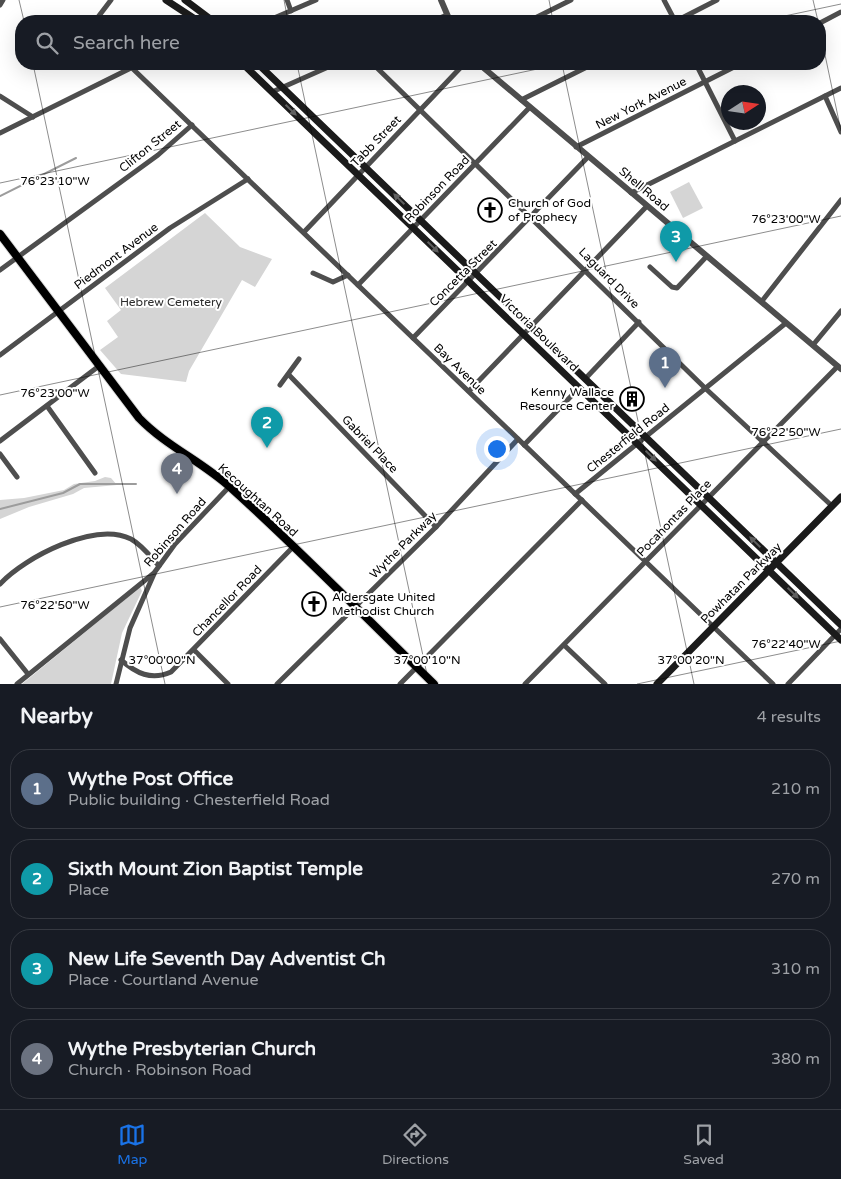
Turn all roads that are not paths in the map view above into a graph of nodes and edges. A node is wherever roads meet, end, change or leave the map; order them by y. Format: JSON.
{"nodes":[{"id":1,"x":3,"y":0,"type":"edge"},
{"id":2,"x":111,"y":0,"type":"edge"},
{"id":3,"x":166,"y":0,"type":"edge"},
{"id":4,"x":185,"y":0,"type":"edge"},
{"id":5,"x":286,"y":0,"type":"edge"},
{"id":6,"x":316,"y":0,"type":"edge"},
{"id":7,"x":441,"y":0,"type":"edge"},
{"id":8,"x":571,"y":0,"type":"edge"},
{"id":9,"x":664,"y":0,"type":"edge"},
{"id":10,"x":718,"y":0,"type":"edge"},
{"id":11,"x":0,"y":5,"type":"edge"},
{"id":12,"x":291,"y":11,"type":"junction"},
{"id":13,"x":841,"y":12,"type":"edge"},
{"id":14,"x":100,"y":15,"type":"edge"},
{"id":15,"x":189,"y":15,"type":"edge"},
{"id":16,"x":205,"y":15,"type":"edge"},
{"id":17,"x":281,"y":15,"type":"edge"},
{"id":18,"x":448,"y":15,"type":"edge"},
{"id":19,"x":541,"y":15,"type":"edge"},
{"id":20,"x":673,"y":15,"type":"edge"},
{"id":21,"x":688,"y":15,"type":"edge"},
{"id":22,"x":826,"y":20,"type":"edge"},
{"id":23,"x":128,"y":70,"type":"edge"},
{"id":24,"x":134,"y":70,"type":"edge"},
{"id":25,"x":249,"y":70,"type":"edge"},
{"id":26,"x":264,"y":70,"type":"edge"},
{"id":27,"x":321,"y":70,"type":"edge"},
{"id":28,"x":379,"y":70,"type":"edge"},
{"id":29,"x":458,"y":70,"type":"edge"},
{"id":30,"x":486,"y":70,"type":"edge"},
{"id":31,"x":581,"y":70,"type":"edge"},
{"id":32,"x":699,"y":70,"type":"edge"},
{"id":33,"x":728,"y":70,"type":"edge"},
{"id":34,"x":705,"y":82,"type":"junction"},
{"id":35,"x":282,"y":87,"type":"junction"},
{"id":36,"x":841,"y":88,"type":"edge"},
{"id":37,"x":272,"y":92,"type":"junction"},
{"id":38,"x":0,"y":96,"type":"edge"},
{"id":39,"x":825,"y":96,"type":"junction"},
{"id":40,"x":521,"y":100,"type":"junction"},
{"id":41,"x":530,"y":107,"type":"junction"},
{"id":42,"x":420,"y":109,"type":"junction"},
{"id":43,"x":33,"y":116,"type":"junction"},
{"id":44,"x":192,"y":125,"type":"junction"},
{"id":45,"x":841,"y":132,"type":"edge"},
{"id":46,"x":0,"y":133,"type":"edge"},
{"id":47,"x":735,"y":141,"type":"junction"},
{"id":48,"x":576,"y":147,"type":"junction"},
{"id":49,"x":588,"y":157,"type":"junction"},
{"id":50,"x":475,"y":163,"type":"junction"},
{"id":51,"x":365,"y":167,"type":"junction"},
{"id":52,"x":358,"y":174,"type":"junction"},
{"id":53,"x":248,"y":179,"type":"junction"},
{"id":54,"x":631,"y":194,"type":"junction"},
{"id":55,"x":841,"y":200,"type":"edge"},
{"id":56,"x":647,"y":206,"type":"junction"},
{"id":57,"x":532,"y":217,"type":"junction"},
{"id":58,"x":421,"y":220,"type":"junction"},
{"id":59,"x":414,"y":228,"type":"junction"},
{"id":60,"x":304,"y":232,"type":"junction"},
{"id":61,"x":0,"y":234,"type":"edge"},
{"id":62,"x":707,"y":256,"type":"junction"},
{"id":63,"x":18,"y":257,"type":"junction"},
{"id":64,"x":650,"y":267,"type":"dead end"},
{"id":65,"x":0,"y":270,"type":"edge"},
{"id":66,"x":586,"y":270,"type":"junction"},
{"id":67,"x":313,"y":273,"type":"dead end"},
{"id":68,"x":476,"y":274,"type":"junction"},
{"id":69,"x":348,"y":275,"type":"junction"},
{"id":70,"x":468,"y":281,"type":"junction"},
{"id":71,"x":358,"y":285,"type":"junction"},
{"id":72,"x":762,"y":301,"type":"junction"},
{"id":73,"x":841,"y":311,"type":"edge"},
{"id":74,"x":58,"y":312,"type":"junction"},
{"id":75,"x":639,"y":322,"type":"junction"},
{"id":76,"x":786,"y":323,"type":"junction"},
{"id":77,"x":531,"y":327,"type":"junction"},
{"id":78,"x":524,"y":334,"type":"junction"},
{"id":79,"x":413,"y":338,"type":"junction"},
{"id":80,"x":813,"y":345,"type":"junction"},
{"id":81,"x":0,"y":355,"type":"edge"},
{"id":82,"x":299,"y":359,"type":"dead end"},
{"id":83,"x":99,"y":366,"type":"junction"},
{"id":84,"x":839,"y":367,"type":"edge"},
{"id":85,"x":289,"y":375,"type":"junction"},
{"id":86,"x":585,"y":379,"type":"junction"},
{"id":87,"x":280,"y":385,"type":"dead end"},
{"id":88,"x":579,"y":388,"type":"junction"},
{"id":89,"x":706,"y":388,"type":"junction"},
{"id":90,"x":469,"y":391,"type":"junction"},
{"id":91,"x":47,"y":406,"type":"junction"},
{"id":92,"x":646,"y":437,"type":"junction"},
{"id":93,"x":518,"y":439,"type":"junction"},
{"id":94,"x":0,"y":441,"type":"edge"},
{"id":95,"x":764,"y":442,"type":"junction"},
{"id":96,"x":638,"y":444,"type":"junction"},
{"id":97,"x":524,"y":445,"type":"junction"},
{"id":98,"x":0,"y":454,"type":"edge"},
{"id":99,"x":95,"y":473,"type":"dead end"},
{"id":100,"x":17,"y":477,"type":"dead end"},
{"id":101,"x":229,"y":486,"type":"junction"},
{"id":102,"x":575,"y":494,"type":"junction"},
{"id":103,"x":841,"y":497,"type":"edge"},
{"id":104,"x":708,"y":498,"type":"junction"},
{"id":105,"x":582,"y":500,"type":"junction"},
{"id":106,"x":701,"y":505,"type":"junction"},
{"id":107,"x":832,"y":506,"type":"junction"},
{"id":108,"x":436,"y":526,"type":"junction"},
{"id":109,"x":293,"y":547,"type":"junction"},
{"id":110,"x":646,"y":562,"type":"junction"},
{"id":111,"x":776,"y":563,"type":"junction"},
{"id":112,"x":159,"y":566,"type":"junction"},
{"id":113,"x":769,"y":570,"type":"junction"},
{"id":114,"x":154,"y":573,"type":"junction"},
{"id":115,"x":0,"y":584,"type":"edge"},
{"id":116,"x":356,"y":606,"type":"junction"},
{"id":117,"x":841,"y":625,"type":"edge"},
{"id":118,"x":714,"y":627,"type":"junction"},
{"id":119,"x":839,"y":634,"type":"edge"},
{"id":120,"x":0,"y":639,"type":"edge"},
{"id":121,"x":564,"y":645,"type":"junction"},
{"id":122,"x":194,"y":650,"type":"junction"},
{"id":123,"x":121,"y":660,"type":"junction"},
{"id":124,"x":416,"y":667,"type":"junction"},
{"id":125,"x":28,"y":674,"type":"junction"},
{"id":126,"x":17,"y":684,"type":"edge"},
{"id":127,"x":116,"y":684,"type":"edge"},
{"id":128,"x":228,"y":684,"type":"edge"},
{"id":129,"x":278,"y":684,"type":"edge"},
{"id":130,"x":400,"y":684,"type":"edge"},
{"id":131,"x":434,"y":684,"type":"edge"},
{"id":132,"x":525,"y":684,"type":"edge"},
{"id":133,"x":605,"y":684,"type":"edge"},
{"id":134,"x":657,"y":684,"type":"edge"},
{"id":135,"x":773,"y":684,"type":"edge"},
{"id":136,"x":788,"y":684,"type":"edge"}],
"edges":[{"from":1,"to":11,"type":"street"},
{"from":2,"to":14,"type":"street"},
{"from":3,"to":15,"type":"main road"},
{"from":4,"to":16,"type":"main road"},
{"from":5,"to":12,"type":"street"},
{"from":6,"to":12,"type":"street"},
{"from":7,"to":18,"type":"street"},
{"from":8,"to":19,"type":"street"},
{"from":9,"to":20,"type":"street"},
{"from":10,"to":21,"type":"street"},
{"from":12,"to":17,"type":"street"},
{"from":13,"to":22,"type":"street"},
{"from":23,"to":43,"type":"street"},
{"from":24,"to":44,"type":"street","name":"Bay Avenue"},
{"from":25,"to":37,"type":"main road","name":"Victoria Boulevard"},
{"from":26,"to":35,"type":"main road","name":"Victoria Boulevard"},
{"from":27,"to":35,"type":"street"},
{"from":28,"to":42,"type":"street","name":"Laguard Drive"},
{"from":29,"to":42,"type":"street","name":"Tabb Street"},
{"from":30,"to":40,"type":"street","name":"Shell Road"},
{"from":31,"to":40,"type":"street"},
{"from":32,"to":34,"type":"street"},
{"from":33,"to":34,"type":"street","name":"New York Avenue"},
{"from":34,"to":47,"type":"street"},
{"from":34,"to":48,"type":"street","name":"New York Avenue"},
{"from":35,"to":37,"type":"street"},
{"from":35,"to":51,"type":"main road","name":"Victoria Boulevard"},
{"from":36,"to":39,"type":"street"},
{"from":37,"to":52,"type":"main road","name":"Victoria Boulevard","one_way":true},
{"from":38,"to":43,"type":"street"},
{"from":39,"to":45,"type":"street"},
{"from":39,"to":47,"type":"street"},
{"from":40,"to":41,"type":"street","name":"Shell Road"},
{"from":41,"to":48,"type":"street","name":"Shell Road"},
{"from":41,"to":50,"type":"street","name":"Robinson Road"},
{"from":42,"to":50,"type":"street","name":"Laguard Drive"},
{"from":42,"to":51,"type":"street","name":"Tabb Street"},
{"from":43,"to":46,"type":"street"},
{"from":44,"to":53,"type":"street","name":"Bay Avenue"},
{"from":44,"to":63,"type":"street","name":"Clifton Street"},
{"from":47,"to":54,"type":"street"},
{"from":48,"to":49,"type":"street","name":"Shell Road"},
{"from":49,"to":54,"type":"street","name":"Shell Road"},
{"from":49,"to":57,"type":"street","name":"Concetta Street"},
{"from":50,"to":57,"type":"street","name":"Laguard Drive"},
{"from":50,"to":58,"type":"street","name":"Robinson Road"},
{"from":51,"to":52,"type":"street","name":"Tabb Street"},
{"from":58,"to":51,"type":"main road","name":"Victoria Boulevard","one_way":true},
{"from":52,"to":59,"type":"main road","name":"Victoria Boulevard"},
{"from":52,"to":60,"type":"street","name":"Tabb Street"},
{"from":53,"to":60,"type":"street","name":"Bay Avenue"},
{"from":53,"to":74,"type":"street","name":"Piedmont Avenue"},
{"from":54,"to":56,"type":"street","name":"Shell Road"},
{"from":55,"to":72,"type":"street"},
{"from":56,"to":62,"type":"street","name":"Shell Road"},
{"from":56,"to":66,"type":"street"},
{"from":57,"to":66,"type":"street","name":"Laguard Drive"},
{"from":57,"to":68,"type":"street","name":"Concetta Street"},
{"from":58,"to":59,"type":"street","name":"Robinson Road"},
{"from":58,"to":68,"type":"main road","name":"Victoria Boulevard"},
{"from":59,"to":70,"type":"main road","name":"Victoria Boulevard","one_way":true},
{"from":59,"to":71,"type":"street","name":"Robinson Road"},
{"from":60,"to":69,"type":"street","name":"Bay Avenue"},
{"from":61,"to":63,"type":"main road","name":"Kecoughtan Road"},
{"from":62,"to":64,"type":"street"},
{"from":62,"to":72,"type":"street","name":"Shell Road"},
{"from":63,"to":65,"type":"street","name":"Clifton Street"},
{"from":63,"to":74,"type":"main road","name":"Kecoughtan Road"},
{"from":66,"to":75,"type":"street","name":"Laguard Drive"},
{"from":66,"to":77,"type":"street"},
{"from":67,"to":69,"type":"street"},
{"from":68,"to":70,"type":"street","name":"Concetta Street"},
{"from":68,"to":77,"type":"main road","name":"Victoria Boulevard"},
{"from":69,"to":71,"type":"street","name":"Bay Avenue"},
{"from":70,"to":78,"type":"main road","name":"Victoria Boulevard"},
{"from":70,"to":79,"type":"street","name":"Concetta Street"},
{"from":71,"to":79,"type":"street","name":"Bay Avenue"},
{"from":72,"to":76,"type":"street","name":"Shell Road"},
{"from":73,"to":80,"type":"street"},
{"from":74,"to":81,"type":"street","name":"Piedmont Avenue"},
{"from":74,"to":83,"type":"main road","name":"Kecoughtan Road"},
{"from":75,"to":86,"type":"street"},
{"from":75,"to":89,"type":"street","name":"Laguard Drive"},
{"from":76,"to":80,"type":"street","name":"Shell Road"},
{"from":76,"to":89,"type":"street","name":"Chesterfield Road"},
{"from":77,"to":78,"type":"street"},
{"from":77,"to":86,"type":"main road","name":"Victoria Boulevard"},
{"from":78,"to":88,"type":"main road","name":"Victoria Boulevard"},
{"from":78,"to":90,"type":"street"},
{"from":79,"to":90,"type":"street","name":"Bay Avenue"},
{"from":80,"to":84,"type":"street","name":"Shell Road"},
{"from":82,"to":85,"type":"street"},
{"from":83,"to":91,"type":"street"},
{"from":83,"to":101,"type":"main road","name":"Kecoughtan Road"},
{"from":84,"to":95,"type":"street","name":"Pocahontas Place"},
{"from":85,"to":87,"type":"street"},
{"from":85,"to":108,"type":"street","name":"Gabriel Place"},
{"from":86,"to":92,"type":"main road","name":"Victoria Boulevard"},
{"from":88,"to":96,"type":"main road","name":"Victoria Boulevard"},
{"from":88,"to":97,"type":"street"},
{"from":89,"to":92,"type":"street","name":"Chesterfield Road"},
{"from":89,"to":95,"type":"street","name":"Laguard Drive"},
{"from":90,"to":93,"type":"street","name":"Bay Avenue"},
{"from":91,"to":94,"type":"street"},
{"from":91,"to":99,"type":"street"},
{"from":92,"to":96,"type":"street","name":"Chesterfield Road"},
{"from":92,"to":104,"type":"main road","name":"Victoria Boulevard"},
{"from":93,"to":97,"type":"street","name":"Bay Avenue"},
{"from":93,"to":108,"type":"street","name":"Wythe Parkway"},
{"from":95,"to":104,"type":"street","name":"Pocahontas Place"},
{"from":95,"to":107,"type":"street","name":"Laguard Drive"},
{"from":96,"to":102,"type":"street","name":"Chesterfield Road"},
{"from":96,"to":106,"type":"main road","name":"Victoria Boulevard","one_way":true},
{"from":97,"to":102,"type":"street","name":"Bay Avenue"},
{"from":98,"to":100,"type":"street"},
{"from":101,"to":109,"type":"main road","name":"Kecoughtan Road"},
{"from":101,"to":112,"type":"street","name":"Robinson Road"},
{"from":102,"to":105,"type":"street","name":"Bay Avenue"},
{"from":103,"to":107,"type":"main road","name":"Powhatan Parkway"},
{"from":104,"to":106,"type":"street","name":"Pocahontas Place"},
{"from":111,"to":104,"type":"main road","name":"Victoria Boulevard","one_way":true},
{"from":105,"to":110,"type":"street","name":"Bay Avenue"},
{"from":105,"to":124,"type":"street"},
{"from":106,"to":110,"type":"street","name":"Pocahontas Place"},
{"from":106,"to":113,"type":"main road","name":"Victoria Boulevard"},
{"from":107,"to":111,"type":"main road","name":"Powhatan Parkway"},
{"from":108,"to":116,"type":"street","name":"Wythe Parkway"},
{"from":109,"to":116,"type":"main road","name":"Kecoughtan Road"},
{"from":109,"to":122,"type":"street","name":"Chancellor Road"},
{"from":110,"to":118,"type":"street","name":"Bay Avenue"},
{"from":110,"to":121,"type":"street","name":"Pocahontas Place"},
{"from":111,"to":113,"type":"main road","name":"Powhatan Parkway"},
{"from":111,"to":117,"type":"main road","name":"Victoria Boulevard"},
{"from":112,"to":114,"type":"street","name":"Robinson Road"},
{"from":112,"to":115,"type":"street"},
{"from":113,"to":118,"type":"main road","name":"Powhatan Parkway"},
{"from":113,"to":119,"type":"main road","name":"Victoria Boulevard","one_way":true},
{"from":114,"to":123,"type":"street"},
{"from":114,"to":125,"type":"street","name":"Robinson Road"},
{"from":116,"to":124,"type":"main road","name":"Kecoughtan Road"},
{"from":116,"to":129,"type":"street","name":"Wythe Parkway"},
{"from":118,"to":134,"type":"main road","name":"Powhatan Parkway"},
{"from":118,"to":135,"type":"street","name":"Bay Avenue"},
{"from":119,"to":136,"type":"street"},
{"from":120,"to":125,"type":"street"},
{"from":121,"to":132,"type":"street","name":"Pocahontas Place"},
{"from":121,"to":133,"type":"street"},
{"from":122,"to":123,"type":"street","name":"Chancellor Road"},
{"from":122,"to":128,"type":"street"},
{"from":123,"to":127,"type":"street"},
{"from":124,"to":130,"type":"street"},
{"from":124,"to":131,"type":"main road","name":"Kecoughtan Road"},
{"from":125,"to":126,"type":"street","name":"Robinson Road"}]}
